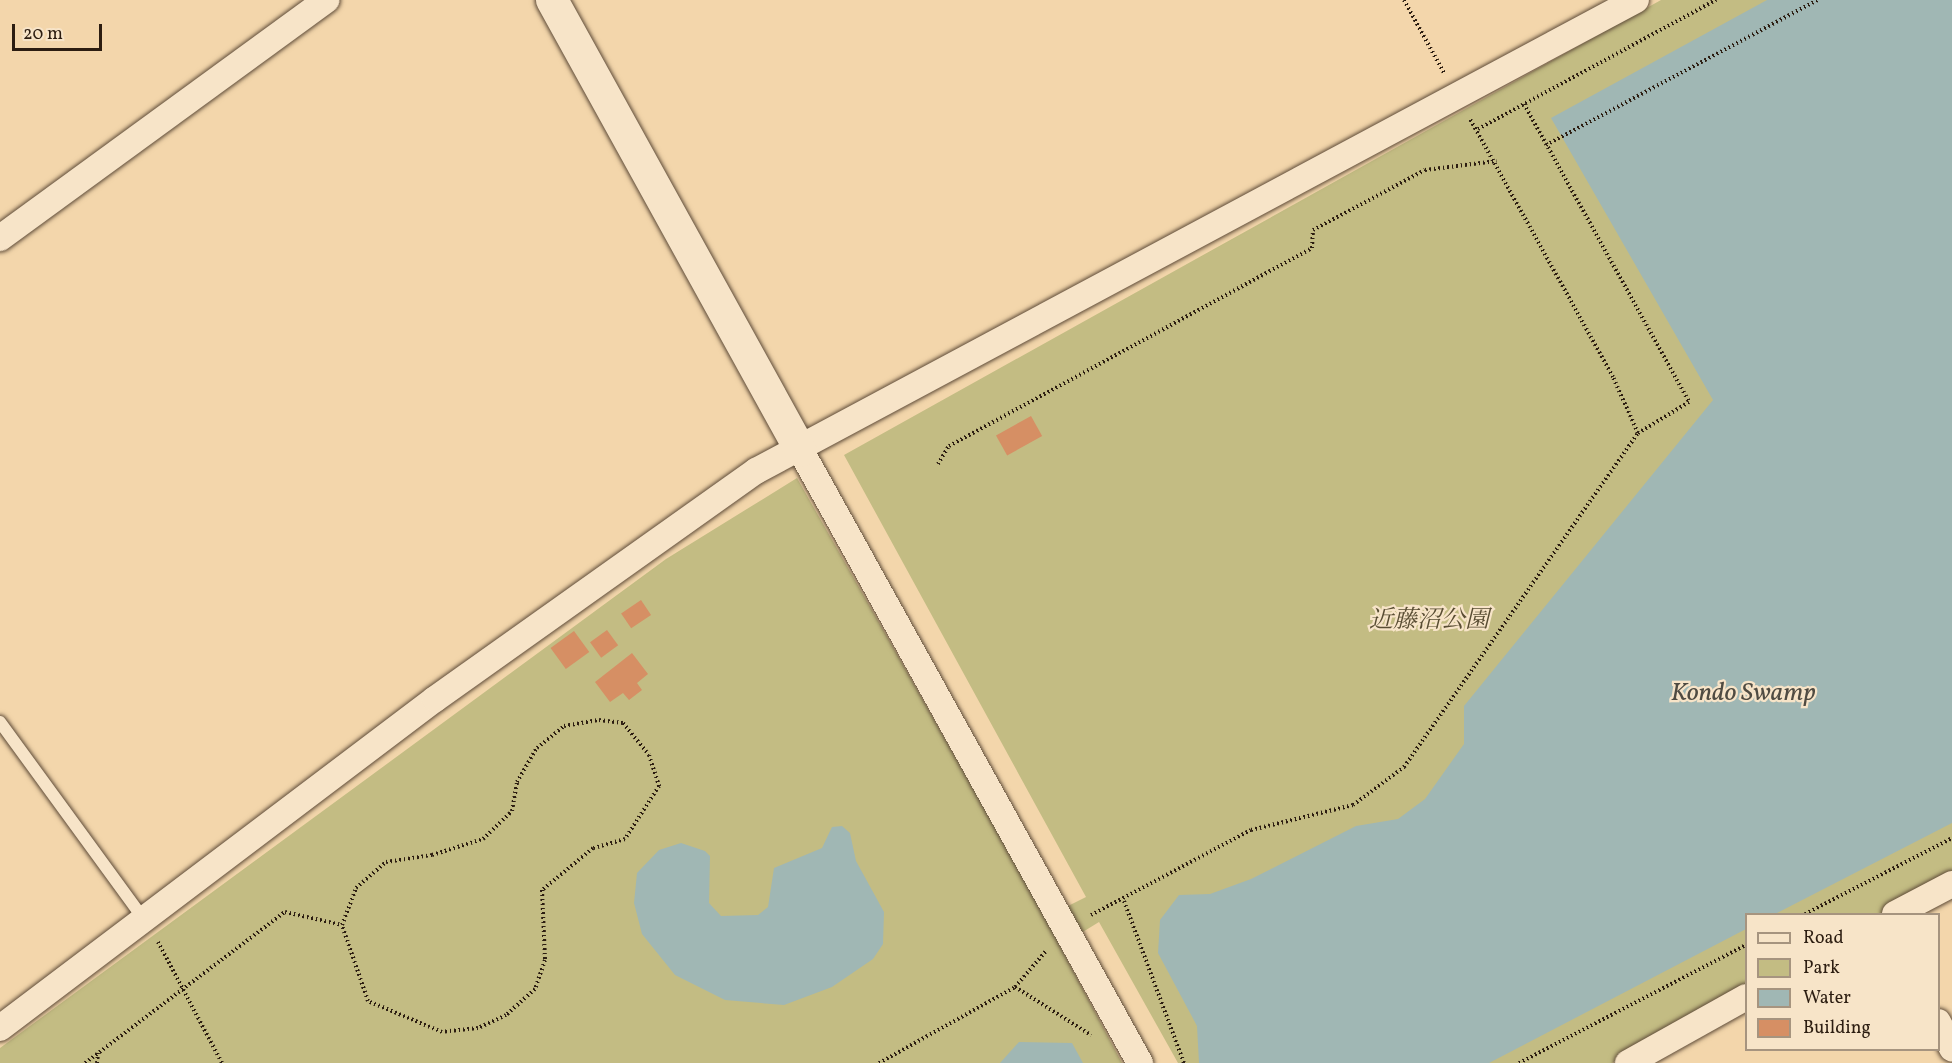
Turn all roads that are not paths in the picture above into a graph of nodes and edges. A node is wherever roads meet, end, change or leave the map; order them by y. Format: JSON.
{"nodes":[{"id":1,"x":326,"y":0,"type":"edge"},
{"id":2,"x":552,"y":0,"type":"edge"},
{"id":3,"x":1636,"y":0,"type":"edge"},
{"id":4,"x":0,"y":238,"type":"edge"},
{"id":5,"x":801,"y":451,"type":"junction"},
{"id":6,"x":0,"y":722,"type":"edge"},
{"id":7,"x":1952,"y":884,"type":"edge"},
{"id":8,"x":1899,"y":913,"type":"edge"},
{"id":9,"x":145,"y":921,"type":"junction"},
{"id":10,"x":1745,"y":998,"type":"edge"},
{"id":11,"x":1940,"y":1026,"type":"edge"},
{"id":12,"x":0,"y":1028,"type":"edge"},
{"id":13,"x":1952,"y":1048,"type":"edge"},
{"id":14,"x":1140,"y":1063,"type":"edge"},
{"id":15,"x":1628,"y":1063,"type":"edge"}],
"edges":[{"from":1,"to":4,"type":"street"},
{"from":2,"to":5,"type":"street"},
{"from":3,"to":5,"type":"street"},
{"from":5,"to":9,"type":"street"},
{"from":5,"to":14,"type":"street"},
{"from":6,"to":9,"type":"lane"},
{"from":7,"to":8,"type":"street"},
{"from":9,"to":12,"type":"street"},
{"from":10,"to":15,"type":"street"},
{"from":11,"to":13,"type":"street"}]}
